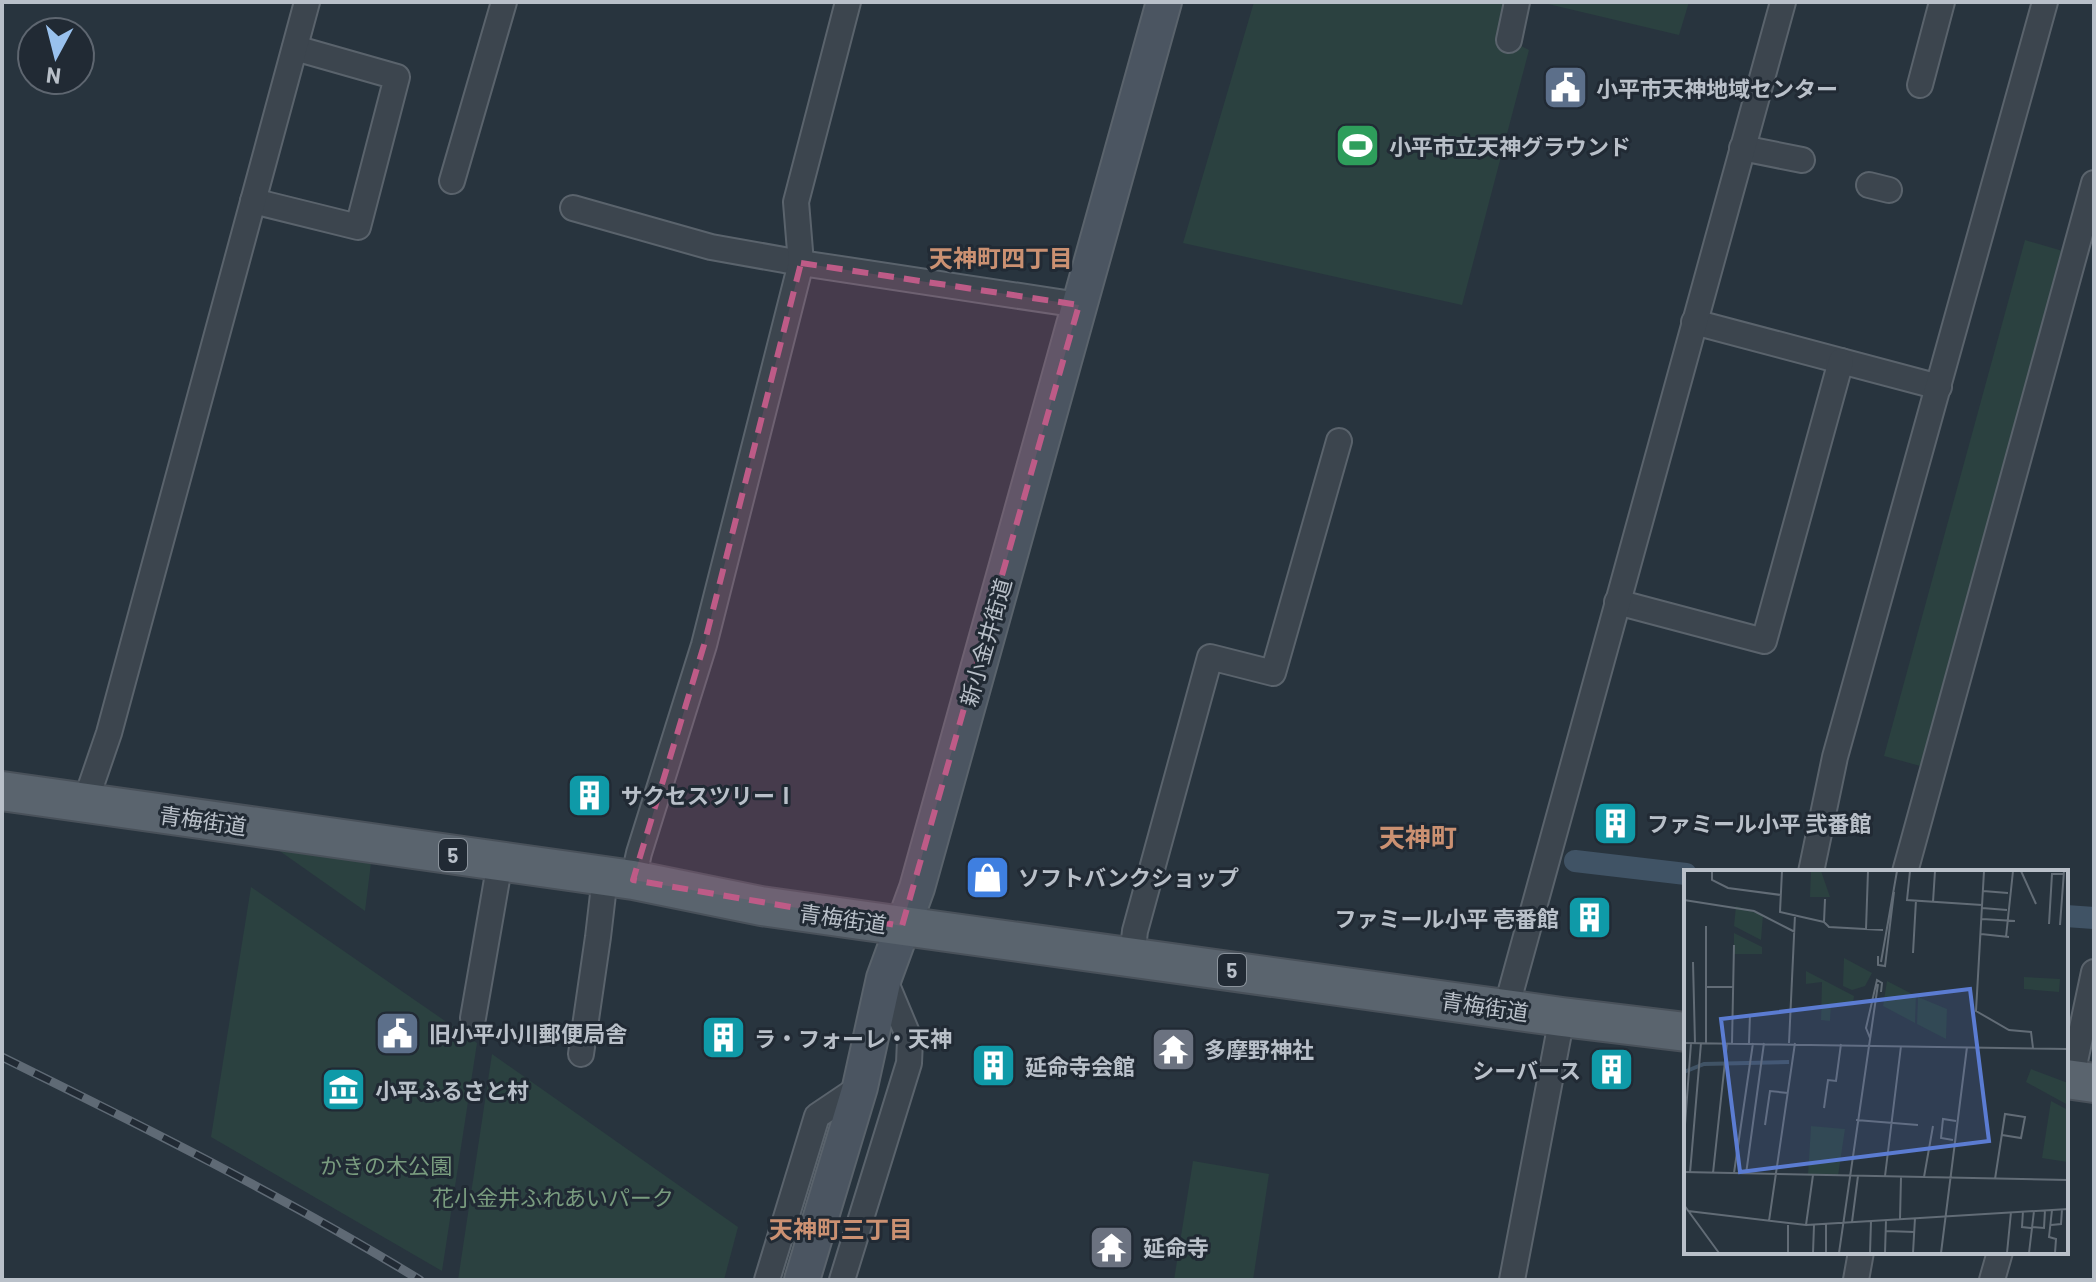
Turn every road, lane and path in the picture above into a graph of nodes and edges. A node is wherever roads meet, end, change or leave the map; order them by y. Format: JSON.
{"nodes":[{"id":1,"x":307,"y":2,"type":"edge"},
{"id":2,"x":504,"y":2,"type":"edge"},
{"id":3,"x":848,"y":2,"type":"edge"},
{"id":4,"x":1164,"y":2,"type":"edge"},
{"id":5,"x":1517,"y":2,"type":"edge"},
{"id":6,"x":1783,"y":2,"type":"edge"},
{"id":7,"x":1942,"y":2,"type":"edge"},
{"id":8,"x":2045,"y":2,"type":"edge"},
{"id":9,"x":1509,"y":40,"type":"dead end"},
{"id":10,"x":295,"y":48,"type":"junction"},
{"id":11,"x":1920,"y":85,"type":"dead end"},
{"id":12,"x":1742,"y":148,"type":"junction"},
{"id":13,"x":1802,"y":160,"type":"dead end"},
{"id":14,"x":452,"y":181,"type":"dead end"},
{"id":15,"x":2094,"y":183,"type":"edge"},
{"id":16,"x":253,"y":201,"type":"junction"},
{"id":17,"x":573,"y":208,"type":"dead end"},
{"id":18,"x":801,"y":263,"type":"junction"},
{"id":19,"x":1079,"y":305,"type":"junction"},
{"id":20,"x":1694,"y":322,"type":"junction"},
{"id":21,"x":1841,"y":361,"type":"junction"},
{"id":22,"x":1939,"y":387,"type":"junction"},
{"id":23,"x":1339,"y":441,"type":"dead end"},
{"id":24,"x":1617,"y":602,"type":"junction"},
{"id":25,"x":2,"y":791,"type":"edge"},
{"id":26,"x":85,"y":803,"type":"junction"},
{"id":27,"x":500,"y":862,"type":"junction"},
{"id":28,"x":1811,"y":870,"type":"edge"},
{"id":29,"x":1906,"y":870,"type":"edge"},
{"id":30,"x":619,"y":878,"type":"junction"},
{"id":31,"x":902,"y":926,"type":"junction"},
{"id":32,"x":1132,"y":957,"type":"junction"},
{"id":33,"x":2094,"y":972,"type":"edge"},
{"id":34,"x":884,"y":978,"type":"junction"},
{"id":35,"x":1506,"y":1009,"type":"junction"},
{"id":36,"x":1562,"y":1017,"type":"junction"},
{"id":37,"x":473,"y":1018,"type":"dead end"},
{"id":38,"x":1684,"y":1032,"type":"edge"},
{"id":39,"x":581,"y":1054,"type":"dead end"},
{"id":40,"x":2077,"y":1081,"type":"edge"},
{"id":41,"x":860,"y":1087,"type":"junction"},
{"id":42,"x":1861,"y":1254,"type":"edge"},
{"id":43,"x":1999,"y":1254,"type":"edge"},
{"id":44,"x":767,"y":1280,"type":"edge"},
{"id":45,"x":802,"y":1280,"type":"edge"},
{"id":46,"x":842,"y":1280,"type":"edge"},
{"id":47,"x":1512,"y":1280,"type":"edge"},
{"id":48,"x":1856,"y":1280,"type":"edge"},
{"id":49,"x":1992,"y":1280,"type":"edge"}],
"edges":[{"from":1,"to":10,"type":"street"},
{"from":2,"to":14,"type":"street"},
{"from":3,"to":18,"type":"street"},
{"from":4,"to":19,"type":"main road","name":"新小金井街道"},
{"from":5,"to":9,"type":"street"},
{"from":6,"to":12,"type":"street"},
{"from":7,"to":11,"type":"street"},
{"from":8,"to":22,"type":"street"},
{"from":10,"to":16,"type":"street"},
{"from":10,"to":16,"type":"street"},
{"from":12,"to":13,"type":"street"},
{"from":12,"to":20,"type":"street"},
{"from":15,"to":29,"type":"street"},
{"from":16,"to":26,"type":"street"},
{"from":17,"to":18,"type":"street"},
{"from":18,"to":19,"type":"street"},
{"from":18,"to":30,"type":"street"},
{"from":19,"to":31,"type":"main road","name":"新小金井街道"},
{"from":20,"to":21,"type":"street"},
{"from":20,"to":24,"type":"street"},
{"from":21,"to":22,"type":"street"},
{"from":21,"to":24,"type":"street"},
{"from":22,"to":28,"type":"street"},
{"from":23,"to":32,"type":"street"},
{"from":24,"to":35,"type":"street"},
{"from":25,"to":26,"type":"main road","name":"青梅街道","number":"5"},
{"from":26,"to":27,"type":"main road","name":"青梅街道","number":"5"},
{"from":27,"to":30,"type":"main road","name":"青梅街道","number":"5"},
{"from":27,"to":37,"type":"street"},
{"from":30,"to":31,"type":"main road","name":"青梅街道","number":"5"},
{"from":30,"to":39,"type":"street"},
{"from":31,"to":32,"type":"main road","name":"青梅街道","number":"5"},
{"from":31,"to":34,"type":"main road","name":"新小金井街道"},
{"from":32,"to":35,"type":"main road","name":"青梅街道","number":"5"},
{"from":33,"to":40,"type":"street"},
{"from":34,"to":41,"type":"main road","name":"新小金井街道"},
{"from":34,"to":46,"type":"street"},
{"from":35,"to":36,"type":"main road","name":"青梅街道","number":"5"},
{"from":36,"to":38,"type":"main road","name":"青梅街道","number":"5"},
{"from":36,"to":47,"type":"street"},
{"from":41,"to":44,"type":"street"},
{"from":41,"to":45,"type":"main road","name":"新小金井街道"},
{"from":42,"to":48,"type":"street"},
{"from":43,"to":49,"type":"street"}]}
